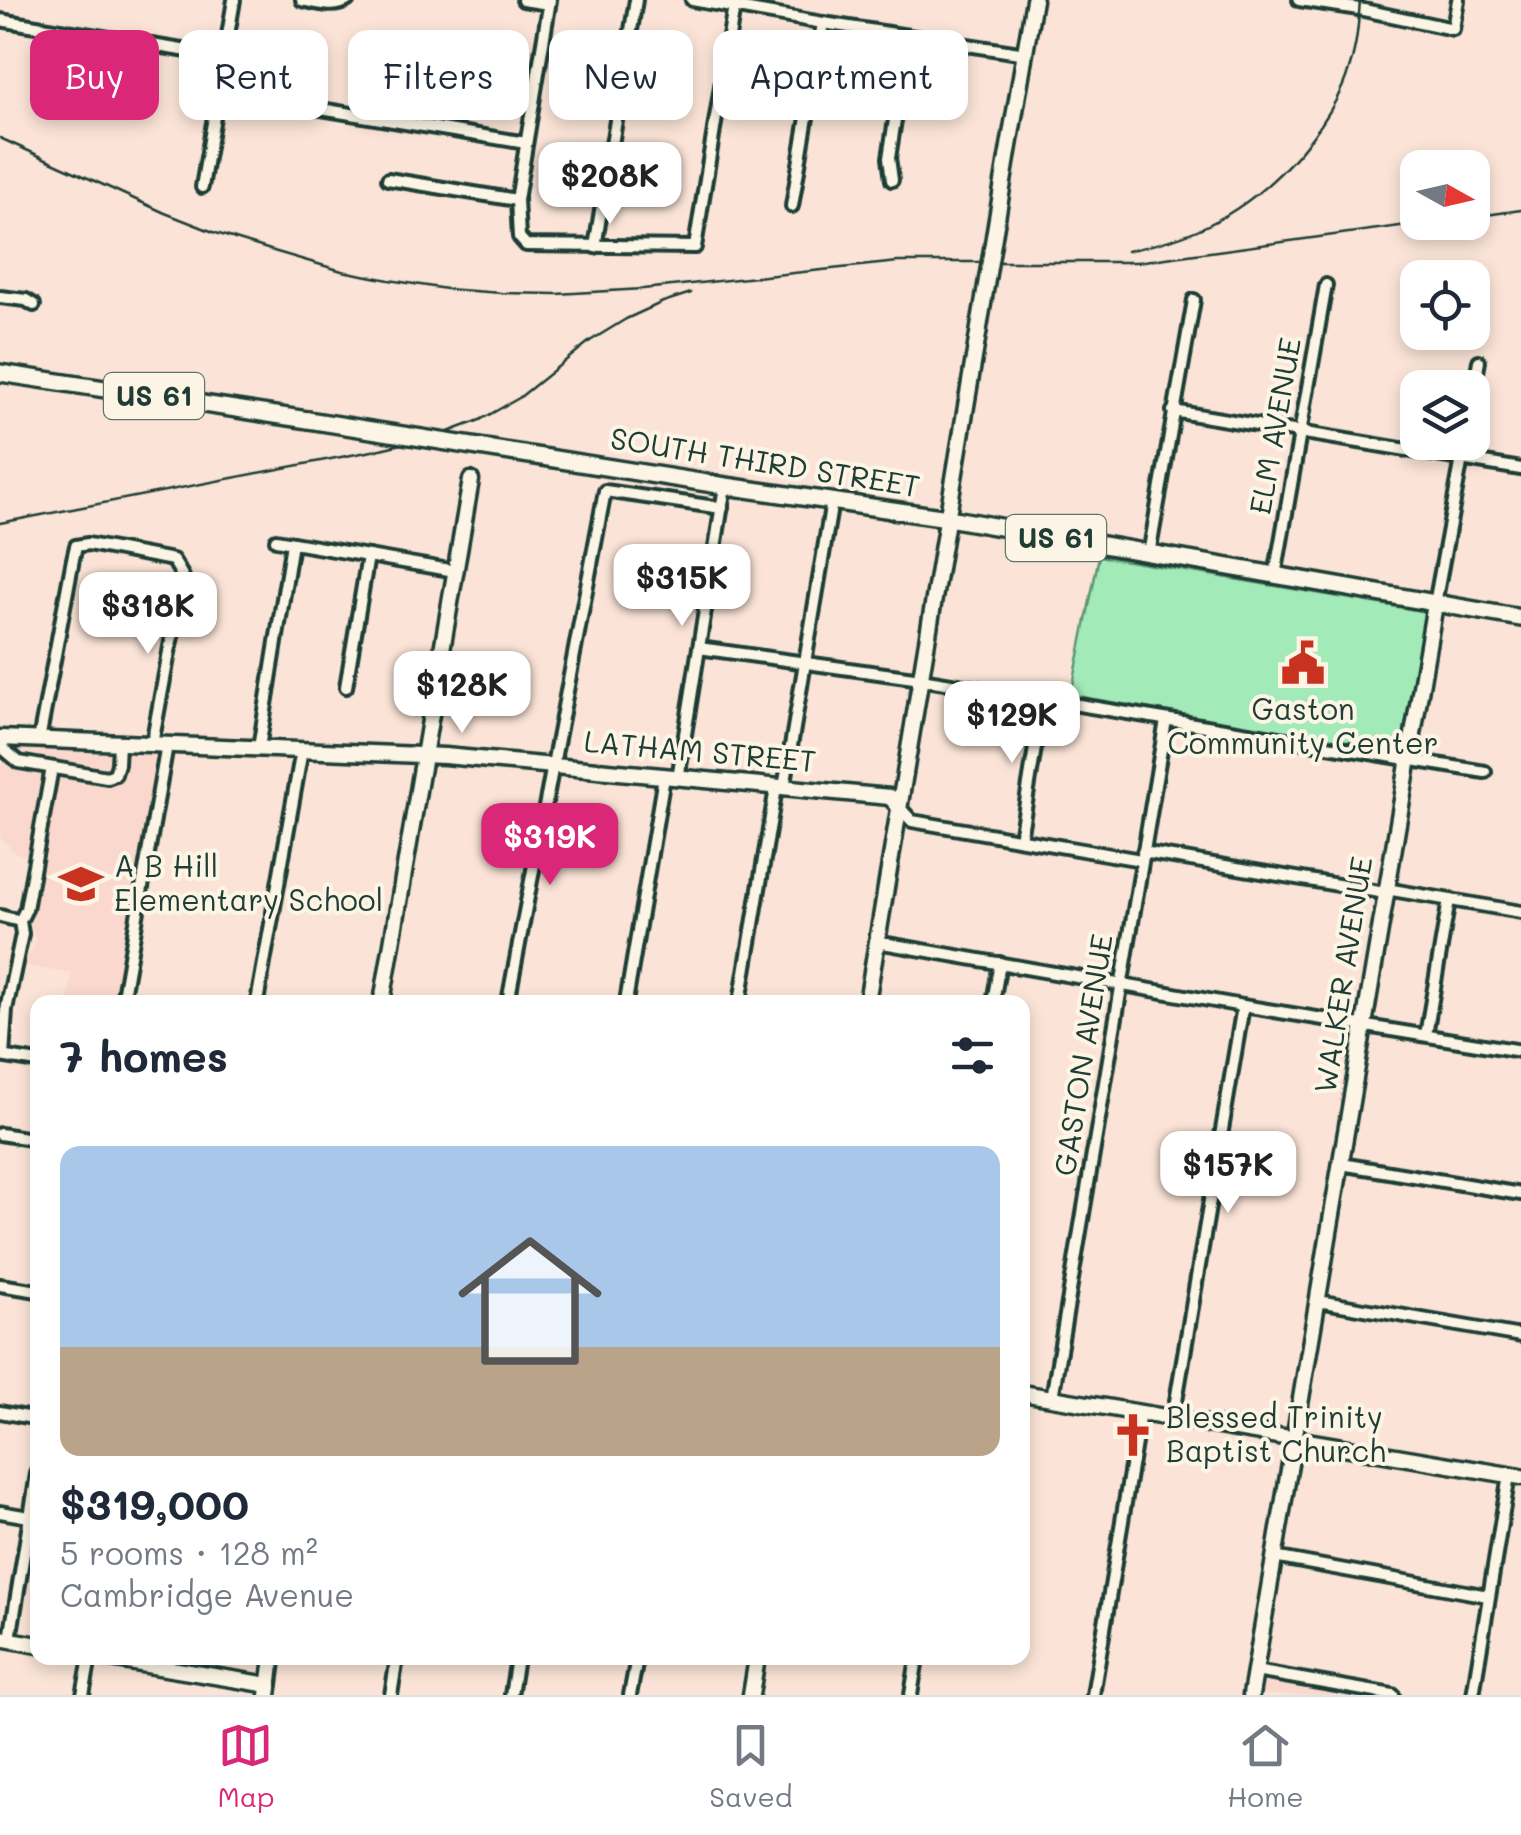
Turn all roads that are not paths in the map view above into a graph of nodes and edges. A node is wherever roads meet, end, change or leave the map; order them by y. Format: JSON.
{"nodes":[{"id":1,"x":234,"y":0,"type":"edge"},
{"id":2,"x":302,"y":0,"type":"edge"},
{"id":3,"x":348,"y":0,"type":"edge"},
{"id":4,"x":523,"y":0,"type":"edge"},
{"id":5,"x":636,"y":0,"type":"edge"},
{"id":6,"x":692,"y":0,"type":"edge"},
{"id":7,"x":1034,"y":0,"type":"edge"},
{"id":8,"x":1299,"y":0,"type":"edge"},
{"id":9,"x":1458,"y":0,"type":"edge"},
{"id":10,"x":549,"y":2,"type":"edge"},
{"id":11,"x":734,"y":4,"type":"edge"},
{"id":12,"x":0,"y":20,"type":"edge"},
{"id":13,"x":822,"y":23,"type":"junction"},
{"id":14,"x":229,"y":30,"type":"edge"},
{"id":15,"x":865,"y":30,"type":"edge"},
{"id":16,"x":968,"y":46,"type":"edge"},
{"id":17,"x":179,"y":49,"type":"edge"},
{"id":18,"x":1026,"y":54,"type":"junction"},
{"id":19,"x":529,"y":86,"type":"edge"},
{"id":20,"x":535,"y":87,"type":"junction"},
{"id":21,"x":328,"y":110,"type":"edge"},
{"id":22,"x":213,"y":120,"type":"edge"},
{"id":23,"x":895,"y":120,"type":"edge"},
{"id":24,"x":526,"y":143,"type":"junction"},
{"id":25,"x":388,"y":179,"type":"dead end"},
{"id":26,"x":892,"y":180,"type":"dead end"},
{"id":27,"x":202,"y":187,"type":"dead end"},
{"id":28,"x":516,"y":200,"type":"junction"},
{"id":29,"x":792,"y":206,"type":"dead end"},
{"id":30,"x":595,"y":247,"type":"junction"},
{"id":31,"x":1326,"y":284,"type":"dead end"},
{"id":32,"x":0,"y":297,"type":"edge"},
{"id":33,"x":1194,"y":300,"type":"dead end"},
{"id":34,"x":34,"y":305,"type":"dead end"},
{"id":35,"x":1480,"y":362,"type":"dead end"},
{"id":36,"x":1478,"y":370,"type":"edge"},
{"id":37,"x":0,"y":373,"type":"edge"},
{"id":38,"x":1174,"y":412,"type":"junction"},
{"id":39,"x":1299,"y":432,"type":"junction"},
{"id":40,"x":1400,"y":449,"type":"edge"},
{"id":41,"x":1462,"y":460,"type":"edge"},
{"id":42,"x":1468,"y":460,"type":"edge"},
{"id":43,"x":1521,"y":469,"type":"edge"},
{"id":44,"x":471,"y":480,"type":"dead end"},
{"id":45,"x":722,"y":486,"type":"junction"},
{"id":46,"x":832,"y":501,"type":"junction"},
{"id":47,"x":722,"y":508,"type":"junction"},
{"id":48,"x":948,"y":518,"type":"junction"},
{"id":49,"x":276,"y":540,"type":"dead end"},
{"id":50,"x":292,"y":543,"type":"junction"},
{"id":51,"x":1150,"y":554,"type":"junction"},
{"id":52,"x":368,"y":556,"type":"junction"},
{"id":53,"x":455,"y":571,"type":"junction"},
{"id":54,"x":1275,"y":576,"type":"junction"},
{"id":55,"x":1435,"y":604,"type":"junction"},
{"id":56,"x":1521,"y":618,"type":"edge"},
{"id":57,"x":699,"y":648,"type":"junction"},
{"id":58,"x":804,"y":663,"type":"junction"},
{"id":59,"x":921,"y":679,"type":"junction"},
{"id":60,"x":346,"y":687,"type":"dead end"},
{"id":61,"x":1043,"y":699,"type":"junction"},
{"id":62,"x":1166,"y":720,"type":"junction"},
{"id":63,"x":0,"y":738,"type":"edge"},
{"id":64,"x":39,"y":740,"type":"junction"},
{"id":65,"x":119,"y":743,"type":"junction"},
{"id":66,"x":160,"y":745,"type":"junction"},
{"id":67,"x":0,"y":746,"type":"edge"},
{"id":68,"x":259,"y":748,"type":"junction"},
{"id":69,"x":302,"y":750,"type":"junction"},
{"id":70,"x":424,"y":756,"type":"junction"},
{"id":71,"x":1408,"y":759,"type":"junction"},
{"id":72,"x":554,"y":766,"type":"junction"},
{"id":73,"x":52,"y":768,"type":"junction"},
{"id":74,"x":1485,"y":772,"type":"dead end"},
{"id":75,"x":671,"y":777,"type":"junction"},
{"id":76,"x":780,"y":788,"type":"junction"},
{"id":77,"x":900,"y":807,"type":"junction"},
{"id":78,"x":1020,"y":839,"type":"junction"},
{"id":79,"x":1142,"y":856,"type":"junction"},
{"id":80,"x":1386,"y":891,"type":"junction"},
{"id":81,"x":1449,"y":900,"type":"junction"},
{"id":82,"x":1521,"y":912,"type":"edge"},
{"id":83,"x":0,"y":916,"type":"edge"},
{"id":84,"x":20,"y":921,"type":"junction"},
{"id":85,"x":877,"y":942,"type":"junction"},
{"id":86,"x":1000,"y":963,"type":"junction"},
{"id":87,"x":1121,"y":984,"type":"junction"},
{"id":88,"x":123,"y":995,"type":"edge"},
{"id":89,"x":258,"y":995,"type":"edge"},
{"id":90,"x":383,"y":995,"type":"edge"},
{"id":91,"x":509,"y":995,"type":"edge"},
{"id":92,"x":627,"y":995,"type":"edge"},
{"id":93,"x":741,"y":995,"type":"edge"},
{"id":94,"x":868,"y":995,"type":"edge"},
{"id":95,"x":994,"y":995,"type":"edge"},
{"id":96,"x":1243,"y":1006,"type":"junction"},
{"id":97,"x":3,"y":1010,"type":"edge"},
{"id":98,"x":1364,"y":1024,"type":"junction"},
{"id":99,"x":1426,"y":1034,"type":"junction"},
{"id":100,"x":1521,"y":1051,"type":"edge"},
{"id":101,"x":1,"y":1056,"type":"edge"},
{"id":102,"x":30,"y":1061,"type":"edge"},
{"id":103,"x":0,"y":1134,"type":"edge"},
{"id":104,"x":30,"y":1139,"type":"edge"},
{"id":105,"x":1341,"y":1164,"type":"junction"},
{"id":106,"x":1521,"y":1194,"type":"edge"},
{"id":107,"x":0,"y":1285,"type":"edge"},
{"id":108,"x":30,"y":1291,"type":"edge"},
{"id":109,"x":1318,"y":1301,"type":"junction"},
{"id":110,"x":1521,"y":1336,"type":"edge"},
{"id":111,"x":1030,"y":1394,"type":"edge"},
{"id":112,"x":1052,"y":1398,"type":"junction"},
{"id":113,"x":0,"y":1412,"type":"edge"},
{"id":114,"x":1140,"y":1413,"type":"junction"},
{"id":115,"x":30,"y":1418,"type":"edge"},
{"id":116,"x":1173,"y":1419,"type":"junction"},
{"id":117,"x":1295,"y":1439,"type":"junction"},
{"id":118,"x":1515,"y":1476,"type":"edge"},
{"id":119,"x":30,"y":1511,"type":"edge"},
{"id":120,"x":0,"y":1512,"type":"edge"},
{"id":121,"x":29,"y":1516,"type":"junction"},
{"id":122,"x":1274,"y":1557,"type":"junction"},
{"id":123,"x":1488,"y":1596,"type":"junction"},
{"id":124,"x":5,"y":1639,"type":"edge"},
{"id":125,"x":30,"y":1644,"type":"edge"},
{"id":126,"x":89,"y":1665,"type":"edge"},
{"id":127,"x":140,"y":1665,"type":"edge"},
{"id":128,"x":272,"y":1665,"type":"edge"},
{"id":129,"x":396,"y":1665,"type":"edge"},
{"id":130,"x":517,"y":1665,"type":"edge"},
{"id":131,"x":636,"y":1665,"type":"edge"},
{"id":132,"x":756,"y":1665,"type":"edge"},
{"id":133,"x":917,"y":1665,"type":"edge"},
{"id":134,"x":1255,"y":1671,"type":"junction"},
{"id":135,"x":268,"y":1690,"type":"edge"},
{"id":136,"x":83,"y":1695,"type":"edge"},
{"id":137,"x":390,"y":1695,"type":"edge"},
{"id":138,"x":511,"y":1695,"type":"edge"},
{"id":139,"x":630,"y":1695,"type":"edge"},
{"id":140,"x":751,"y":1695,"type":"edge"},
{"id":141,"x":911,"y":1695,"type":"edge"},
{"id":142,"x":1093,"y":1695,"type":"edge"},
{"id":143,"x":1252,"y":1695,"type":"edge"},
{"id":144,"x":1393,"y":1695,"type":"edge"},
{"id":145,"x":1473,"y":1695,"type":"edge"}],
"edges":[{"from":1,"to":14,"type":"street"},
{"from":2,"to":3,"type":"street"},
{"from":4,"to":10,"type":"street"},
{"from":5,"to":30,"type":"street"},
{"from":6,"to":11,"type":"street"},
{"from":7,"to":18,"type":"street"},
{"from":8,"to":9,"type":"street"},
{"from":10,"to":20,"type":"street"},
{"from":11,"to":13,"type":"street"},
{"from":11,"to":30,"type":"street"},
{"from":12,"to":17,"type":"street"},
{"from":13,"to":15,"type":"street"},
{"from":13,"to":29,"type":"street"},
{"from":16,"to":18,"type":"street"},
{"from":18,"to":48,"type":"street","bridge":true},
{"from":19,"to":20,"type":"street"},
{"from":20,"to":24,"type":"street"},
{"from":21,"to":24,"type":"street"},
{"from":22,"to":27,"type":"street"},
{"from":23,"to":26,"type":"street"},
{"from":24,"to":28,"type":"street"},
{"from":25,"to":28,"type":"street"},
{"from":28,"to":30,"type":"street"},
{"from":31,"to":39,"type":"street","name":"ELM AVENUE"},
{"from":32,"to":34,"type":"street"},
{"from":33,"to":38,"type":"street"},
{"from":35,"to":36,"type":"street"},
{"from":37,"to":45,"type":"main road","name":"SOUTH THIRD STREET","number":"US 61","bridge":true},
{"from":38,"to":39,"type":"street"},
{"from":38,"to":51,"type":"street"},
{"from":39,"to":40,"type":"street"},
{"from":39,"to":54,"type":"street","name":"ELM AVENUE"},
{"from":41,"to":55,"type":"street","name":"WALKER AVENUE"},
{"from":42,"to":43,"type":"street"},
{"from":44,"to":53,"type":"street"},
{"from":45,"to":46,"type":"main road","name":"SOUTH THIRD STREET","number":"US 61"},
{"from":45,"to":47,"type":"street"},
{"from":46,"to":48,"type":"main road","name":"SOUTH THIRD STREET","number":"US 61"},
{"from":46,"to":58,"type":"street"},
{"from":47,"to":57,"type":"street"},
{"from":47,"to":72,"type":"street"},
{"from":48,"to":51,"type":"main road","name":"SOUTH THIRD STREET","number":"US 61"},
{"from":48,"to":59,"type":"street"},
{"from":49,"to":50,"type":"street"},
{"from":50,"to":52,"type":"street"},
{"from":50,"to":68,"type":"street"},
{"from":51,"to":54,"type":"main road","name":"SOUTH THIRD STREET","number":"US 61"},
{"from":52,"to":53,"type":"street"},
{"from":52,"to":60,"type":"street"},
{"from":53,"to":70,"type":"street"},
{"from":54,"to":55,"type":"main road","name":"SOUTH THIRD STREET","number":"US 61"},
{"from":55,"to":56,"type":"main road","name":"SOUTH THIRD STREET","number":"US 61"},
{"from":55,"to":71,"type":"street","name":"WALKER AVENUE"},
{"from":57,"to":58,"type":"street"},
{"from":57,"to":75,"type":"street"},
{"from":58,"to":59,"type":"street"},
{"from":58,"to":76,"type":"street"},
{"from":59,"to":61,"type":"street"},
{"from":59,"to":77,"type":"street"},
{"from":61,"to":62,"type":"street"},
{"from":61,"to":78,"type":"street"},
{"from":62,"to":71,"type":"street"},
{"from":62,"to":79,"type":"street","name":"GASTON AVENUE"},
{"from":63,"to":64,"type":"street","name":"LATHAM STREET"},
{"from":64,"to":65,"type":"street","name":"LATHAM STREET"},
{"from":64,"to":66,"type":"street"},
{"from":65,"to":66,"type":"street","name":"LATHAM STREET"},
{"from":65,"to":73,"type":"street"},
{"from":66,"to":68,"type":"street","name":"LATHAM STREET"},
{"from":66,"to":88,"type":"street"},
{"from":67,"to":73,"type":"street"},
{"from":68,"to":69,"type":"street","name":"LATHAM STREET"},
{"from":69,"to":70,"type":"street","name":"LATHAM STREET"},
{"from":69,"to":89,"type":"street"},
{"from":70,"to":72,"type":"street","name":"LATHAM STREET"},
{"from":70,"to":90,"type":"street"},
{"from":71,"to":74,"type":"street"},
{"from":71,"to":80,"type":"street","name":"WALKER AVENUE"},
{"from":72,"to":75,"type":"street","name":"LATHAM STREET"},
{"from":72,"to":91,"type":"street"},
{"from":73,"to":84,"type":"street"},
{"from":75,"to":76,"type":"street","name":"LATHAM STREET"},
{"from":75,"to":92,"type":"street"},
{"from":76,"to":77,"type":"street","name":"LATHAM STREET"},
{"from":76,"to":93,"type":"street"},
{"from":77,"to":78,"type":"street","name":"LATHAM STREET"},
{"from":77,"to":85,"type":"street"},
{"from":78,"to":79,"type":"street","name":"LATHAM STREET"},
{"from":79,"to":80,"type":"street","name":"LATHAM STREET"},
{"from":79,"to":87,"type":"street","name":"GASTON AVENUE"},
{"from":80,"to":81,"type":"street","name":"LATHAM STREET"},
{"from":80,"to":98,"type":"street","name":"WALKER AVENUE"},
{"from":81,"to":82,"type":"street","name":"LATHAM STREET"},
{"from":81,"to":99,"type":"street"},
{"from":83,"to":84,"type":"street"},
{"from":84,"to":97,"type":"street"},
{"from":85,"to":86,"type":"street"},
{"from":85,"to":94,"type":"street"},
{"from":86,"to":87,"type":"street"},
{"from":86,"to":95,"type":"street"},
{"from":87,"to":96,"type":"street"},
{"from":87,"to":112,"type":"street","name":"GASTON AVENUE"},
{"from":96,"to":98,"type":"street"},
{"from":96,"to":116,"type":"street"},
{"from":97,"to":101,"type":"street"},
{"from":98,"to":99,"type":"street"},
{"from":98,"to":105,"type":"street","name":"WALKER AVENUE"},
{"from":99,"to":100,"type":"street"},
{"from":101,"to":102,"type":"street"},
{"from":103,"to":104,"type":"street"},
{"from":105,"to":106,"type":"street"},
{"from":105,"to":109,"type":"street","name":"WALKER AVENUE"},
{"from":107,"to":108,"type":"street"},
{"from":109,"to":110,"type":"street"},
{"from":109,"to":117,"type":"street","name":"WALKER AVENUE"},
{"from":111,"to":112,"type":"street"},
{"from":112,"to":114,"type":"street"},
{"from":113,"to":115,"type":"street"},
{"from":114,"to":116,"type":"street"},
{"from":114,"to":142,"type":"street"},
{"from":116,"to":117,"type":"street"},
{"from":117,"to":118,"type":"street"},
{"from":117,"to":122,"type":"street","name":"WALKER AVENUE"},
{"from":118,"to":123,"type":"street"},
{"from":119,"to":121,"type":"street"},
{"from":120,"to":121,"type":"street"},
{"from":121,"to":124,"type":"street"},
{"from":122,"to":123,"type":"street"},
{"from":122,"to":134,"type":"street","name":"WALKER AVENUE"},
{"from":123,"to":145,"type":"street"},
{"from":124,"to":125,"type":"street"},
{"from":126,"to":136,"type":"street"},
{"from":127,"to":135,"type":"street"},
{"from":128,"to":135,"type":"street"},
{"from":129,"to":137,"type":"street"},
{"from":130,"to":138,"type":"street"},
{"from":131,"to":139,"type":"street"},
{"from":132,"to":140,"type":"street"},
{"from":133,"to":141,"type":"street"},
{"from":134,"to":143,"type":"street","name":"WALKER AVENUE"},
{"from":134,"to":144,"type":"street"}]}
